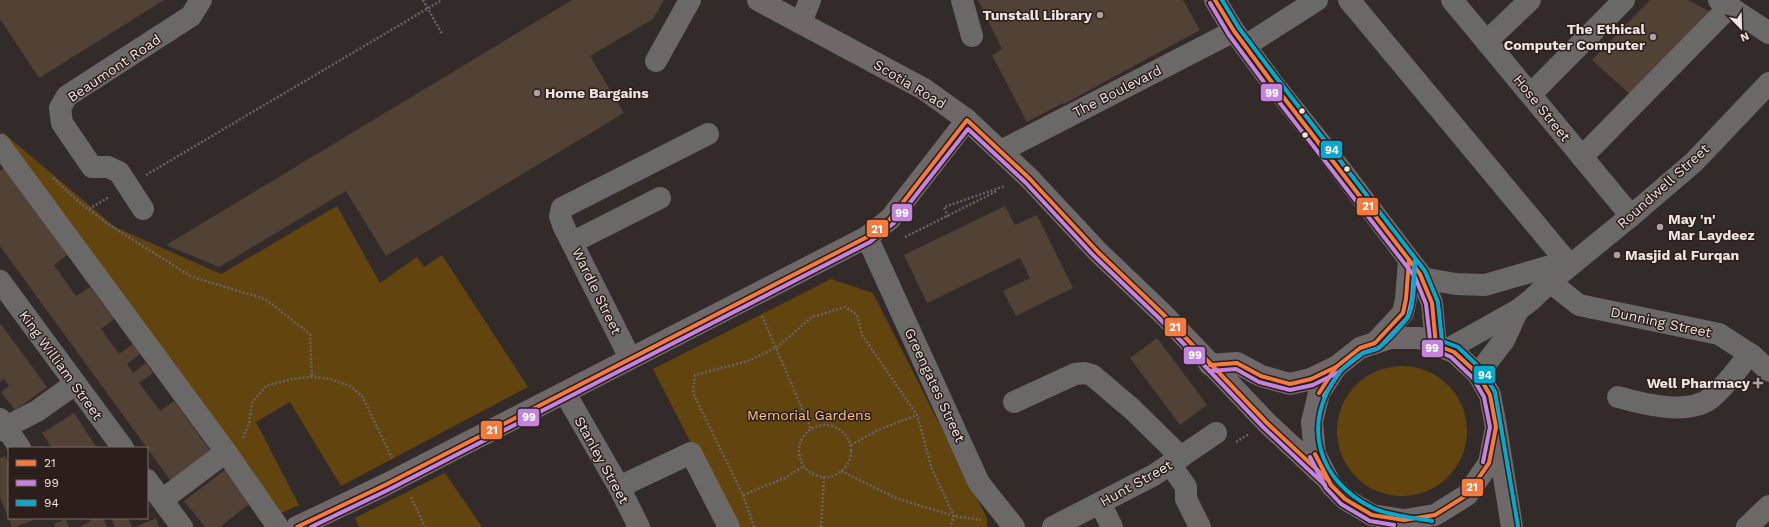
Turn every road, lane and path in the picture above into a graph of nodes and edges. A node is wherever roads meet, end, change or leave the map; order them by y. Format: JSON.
{"nodes":[{"id":1,"x":201,"y":0,"type":"edge"},
{"id":2,"x":423,"y":0,"type":"edge"},
{"id":3,"x":442,"y":0,"type":"edge"},
{"id":4,"x":690,"y":0,"type":"edge"},
{"id":5,"x":758,"y":0,"type":"edge"},
{"id":6,"x":810,"y":0,"type":"edge"},
{"id":7,"x":962,"y":0,"type":"edge"},
{"id":8,"x":1215,"y":0,"type":"edge"},
{"id":9,"x":1317,"y":0,"type":"edge"},
{"id":10,"x":1349,"y":0,"type":"edge"},
{"id":11,"x":1452,"y":0,"type":"edge"},
{"id":12,"x":1530,"y":0,"type":"edge"},
{"id":13,"x":1624,"y":0,"type":"edge"},
{"id":14,"x":1725,"y":3,"type":"edge"},
{"id":15,"x":428,"y":8,"type":"junction"},
{"id":16,"x":801,"y":22,"type":"junction"},
{"id":17,"x":1769,"y":33,"type":"edge"},
{"id":18,"x":442,"y":34,"type":"dead end"},
{"id":19,"x":972,"y":36,"type":"dead end"},
{"id":20,"x":1240,"y":38,"type":"junction"},
{"id":21,"x":1487,"y":41,"type":"junction"},
{"id":22,"x":656,"y":61,"type":"dead end"},
{"id":23,"x":1769,"y":83,"type":"edge"},
{"id":24,"x":1531,"y":94,"type":"junction"},
{"id":25,"x":967,"y":120,"type":"junction"},
{"id":26,"x":708,"y":134,"type":"dead end"},
{"id":27,"x":0,"y":145,"type":"edge"},
{"id":28,"x":1001,"y":151,"type":"junction"},
{"id":29,"x":1582,"y":157,"type":"junction"},
{"id":30,"x":51,"y":176,"type":"dead end"},
{"id":31,"x":1029,"y":178,"type":"junction"},
{"id":32,"x":128,"y":186,"type":"junction"},
{"id":33,"x":997,"y":191,"type":"dead end"},
{"id":34,"x":660,"y":198,"type":"dead end"},
{"id":35,"x":89,"y":209,"type":"junction"},
{"id":36,"x":143,"y":209,"type":"dead end"},
{"id":37,"x":1631,"y":216,"type":"junction"},
{"id":38,"x":948,"y":217,"type":"junction"},
{"id":39,"x":568,"y":233,"type":"junction"},
{"id":40,"x":871,"y":244,"type":"junction"},
{"id":41,"x":1409,"y":260,"type":"junction"},
{"id":42,"x":1573,"y":260,"type":"junction"},
{"id":43,"x":1421,"y":278,"type":"junction"},
{"id":44,"x":0,"y":281,"type":"edge"},
{"id":45,"x":1550,"y":282,"type":"junction"},
{"id":46,"x":753,"y":295,"type":"junction"},
{"id":47,"x":1518,"y":310,"type":"junction"},
{"id":48,"x":1375,"y":343,"type":"junction"},
{"id":49,"x":777,"y":347,"type":"junction"},
{"id":50,"x":1442,"y":347,"type":"junction"},
{"id":51,"x":1750,"y":354,"type":"junction"},
{"id":52,"x":630,"y":358,"type":"junction"},
{"id":53,"x":1210,"y":365,"type":"junction"},
{"id":54,"x":1336,"y":367,"type":"junction"},
{"id":55,"x":1769,"y":371,"type":"edge"},
{"id":56,"x":1478,"y":374,"type":"junction"},
{"id":57,"x":312,"y":377,"type":"junction"},
{"id":58,"x":75,"y":384,"type":"junction"},
{"id":59,"x":565,"y":393,"type":"junction"},
{"id":60,"x":1618,"y":397,"type":"dead end"},
{"id":61,"x":1014,"y":402,"type":"dead end"},
{"id":62,"x":917,"y":415,"type":"junction"},
{"id":63,"x":2,"y":425,"type":"edge"},
{"id":64,"x":1496,"y":427,"type":"junction"},
{"id":65,"x":811,"y":429,"type":"junction"},
{"id":66,"x":1216,"y":433,"type":"dead end"},
{"id":67,"x":850,"y":445,"type":"junction"},
{"id":68,"x":19,"y":447,"type":"edge"},
{"id":69,"x":122,"y":447,"type":"edge"},
{"id":70,"x":226,"y":452,"type":"junction"},
{"id":71,"x":393,"y":460,"type":"dead end"},
{"id":72,"x":1176,"y":461,"type":"junction"},
{"id":73,"x":804,"y":466,"type":"junction"},
{"id":74,"x":841,"y":471,"type":"junction"},
{"id":75,"x":824,"y":476,"type":"junction"},
{"id":76,"x":148,"y":481,"type":"edge"},
{"id":77,"x":1329,"y":481,"type":"junction"},
{"id":78,"x":619,"y":487,"type":"junction"},
{"id":79,"x":410,"y":495,"type":"dead end"},
{"id":80,"x":743,"y":495,"type":"junction"},
{"id":81,"x":162,"y":500,"type":"junction"},
{"id":82,"x":1100,"y":503,"type":"junction"},
{"id":83,"x":1769,"y":506,"type":"edge"},
{"id":84,"x":954,"y":516,"type":"junction"},
{"id":85,"x":1395,"y":519,"type":"junction"},
{"id":86,"x":1012,"y":526,"type":"edge"},
{"id":87,"x":182,"y":527,"type":"edge"},
{"id":88,"x":278,"y":527,"type":"edge"},
{"id":89,"x":297,"y":527,"type":"edge"},
{"id":90,"x":425,"y":527,"type":"edge"},
{"id":91,"x":639,"y":527,"type":"edge"},
{"id":92,"x":729,"y":527,"type":"edge"},
{"id":93,"x":754,"y":527,"type":"edge"},
{"id":94,"x":821,"y":527,"type":"edge"},
{"id":95,"x":950,"y":527,"type":"edge"},
{"id":96,"x":1053,"y":527,"type":"edge"},
{"id":97,"x":1112,"y":527,"type":"edge"},
{"id":98,"x":1200,"y":527,"type":"edge"},
{"id":99,"x":1431,"y":527,"type":"edge"},
{"id":100,"x":1512,"y":527,"type":"edge"},
{"id":101,"x":1746,"y":527,"type":"edge"}],
"edges":[{"from":1,"to":32,"type":"street","name":"Beaumont Road"},
{"from":2,"to":15,"type":"path"},
{"from":3,"to":15,"type":"path"},
{"from":4,"to":22,"type":"street"},
{"from":5,"to":16,"type":"main road","name":"Scotia Road"},
{"from":6,"to":16,"type":"street"},
{"from":7,"to":19,"type":"street"},
{"from":8,"to":20,"type":"street"},
{"from":9,"to":20,"type":"street","name":"The Boulevard"},
{"from":10,"to":42,"type":"street"},
{"from":11,"to":21,"type":"street","name":"Hose Street"},
{"from":12,"to":21,"type":"street"},
{"from":13,"to":24,"type":"street"},
{"from":14,"to":17,"type":"street"},
{"from":14,"to":29,"type":"street"},
{"from":15,"to":18,"type":"path"},
{"from":15,"to":32,"type":"path"},
{"from":16,"to":25,"type":"main road","name":"Scotia Road"},
{"from":20,"to":28,"type":"street","name":"The Boulevard"},
{"from":20,"to":41,"type":"street"},
{"from":21,"to":24,"type":"street","name":"Hose Street"},
{"from":23,"to":37,"type":"street","name":"Roundwell Street"},
{"from":24,"to":29,"type":"street","name":"Hose Street"},
{"from":25,"to":28,"type":"main road","name":"Scotia Road"},
{"from":25,"to":40,"type":"main road"},
{"from":26,"to":39,"type":"street"},
{"from":27,"to":70,"type":"street"},
{"from":28,"to":31,"type":"main road","name":"Scotia Road"},
{"from":29,"to":37,"type":"street","name":"Hose Street"},
{"from":30,"to":35,"type":"path"},
{"from":31,"to":38,"type":"path"},
{"from":31,"to":53,"type":"main road","name":"Scotia Road"},
{"from":32,"to":35,"type":"path"},
{"from":32,"to":36,"type":"street","name":"Beaumont Road"},
{"from":33,"to":38,"type":"path"},
{"from":34,"to":39,"type":"street"},
{"from":35,"to":57,"type":"path"},
{"from":37,"to":42,"type":"street","name":"Roundwell Street"},
{"from":38,"to":40,"type":"path"},
{"from":39,"to":52,"type":"street","name":"Wardle Street"},
{"from":40,"to":46,"type":"main road"},
{"from":40,"to":86,"type":"street","name":"Greengates Street"},
{"from":41,"to":43,"type":"street"},
{"from":41,"to":48,"type":"street"},
{"from":42,"to":43,"type":"street"},
{"from":42,"to":45,"type":"street","name":"Roundwell Street"},
{"from":43,"to":50,"type":"street"},
{"from":44,"to":58,"type":"street","name":"King William Street"},
{"from":45,"to":47,"type":"street","name":"Roundwell Street"},
{"from":45,"to":51,"type":"street","name":"Dunning Street"},
{"from":46,"to":49,"type":"path"},
{"from":46,"to":52,"type":"main road"},
{"from":47,"to":50,"type":"street"},
{"from":47,"to":56,"type":"street"},
{"from":48,"to":50,"type":"main road"},
{"from":48,"to":54,"type":"main road"},
{"from":49,"to":62,"type":"path"},
{"from":49,"to":65,"type":"path"},
{"from":49,"to":80,"type":"path"},
{"from":50,"to":56,"type":"main road"},
{"from":51,"to":55,"type":"street","name":"Dunning Street"},
{"from":51,"to":60,"type":"street"},
{"from":52,"to":59,"type":"main road"},
{"from":53,"to":54,"type":"main road"},
{"from":53,"to":77,"type":"main road","name":"Scotia Road"},
{"from":54,"to":77,"type":"main road"},
{"from":56,"to":64,"type":"main road"},
{"from":57,"to":70,"type":"path"},
{"from":57,"to":71,"type":"path"},
{"from":58,"to":63,"type":"street"},
{"from":58,"to":69,"type":"street","name":"King William Street"},
{"from":59,"to":78,"type":"street","name":"Stanley Street"},
{"from":59,"to":89,"type":"main road"},
{"from":61,"to":72,"type":"street"},
{"from":62,"to":67,"type":"path"},
{"from":62,"to":84,"type":"path"},
{"from":63,"to":68,"type":"street"},
{"from":64,"to":85,"type":"main road"},
{"from":64,"to":100,"type":"main road"},
{"from":65,"to":67,"type":"path"},
{"from":65,"to":73,"type":"path"},
{"from":66,"to":72,"type":"street","name":"Hunt Street"},
{"from":67,"to":74,"type":"path"},
{"from":70,"to":81,"type":"street"},
{"from":70,"to":88,"type":"street"},
{"from":72,"to":82,"type":"street","name":"Hunt Street"},
{"from":72,"to":98,"type":"street"},
{"from":73,"to":75,"type":"path"},
{"from":73,"to":80,"type":"path"},
{"from":74,"to":75,"type":"path"},
{"from":74,"to":84,"type":"path"},
{"from":75,"to":94,"type":"path"},
{"from":76,"to":81,"type":"street"},
{"from":77,"to":85,"type":"main road"},
{"from":78,"to":91,"type":"street","name":"Stanley Street"},
{"from":78,"to":92,"type":"street"},
{"from":79,"to":90,"type":"path"},
{"from":80,"to":93,"type":"path"},
{"from":81,"to":87,"type":"street"},
{"from":82,"to":96,"type":"street","name":"Hunt Street"},
{"from":82,"to":97,"type":"street"},
{"from":83,"to":101,"type":"street"},
{"from":84,"to":86,"type":"path"},
{"from":84,"to":95,"type":"path"},
{"from":85,"to":99,"type":"main road"}]}
